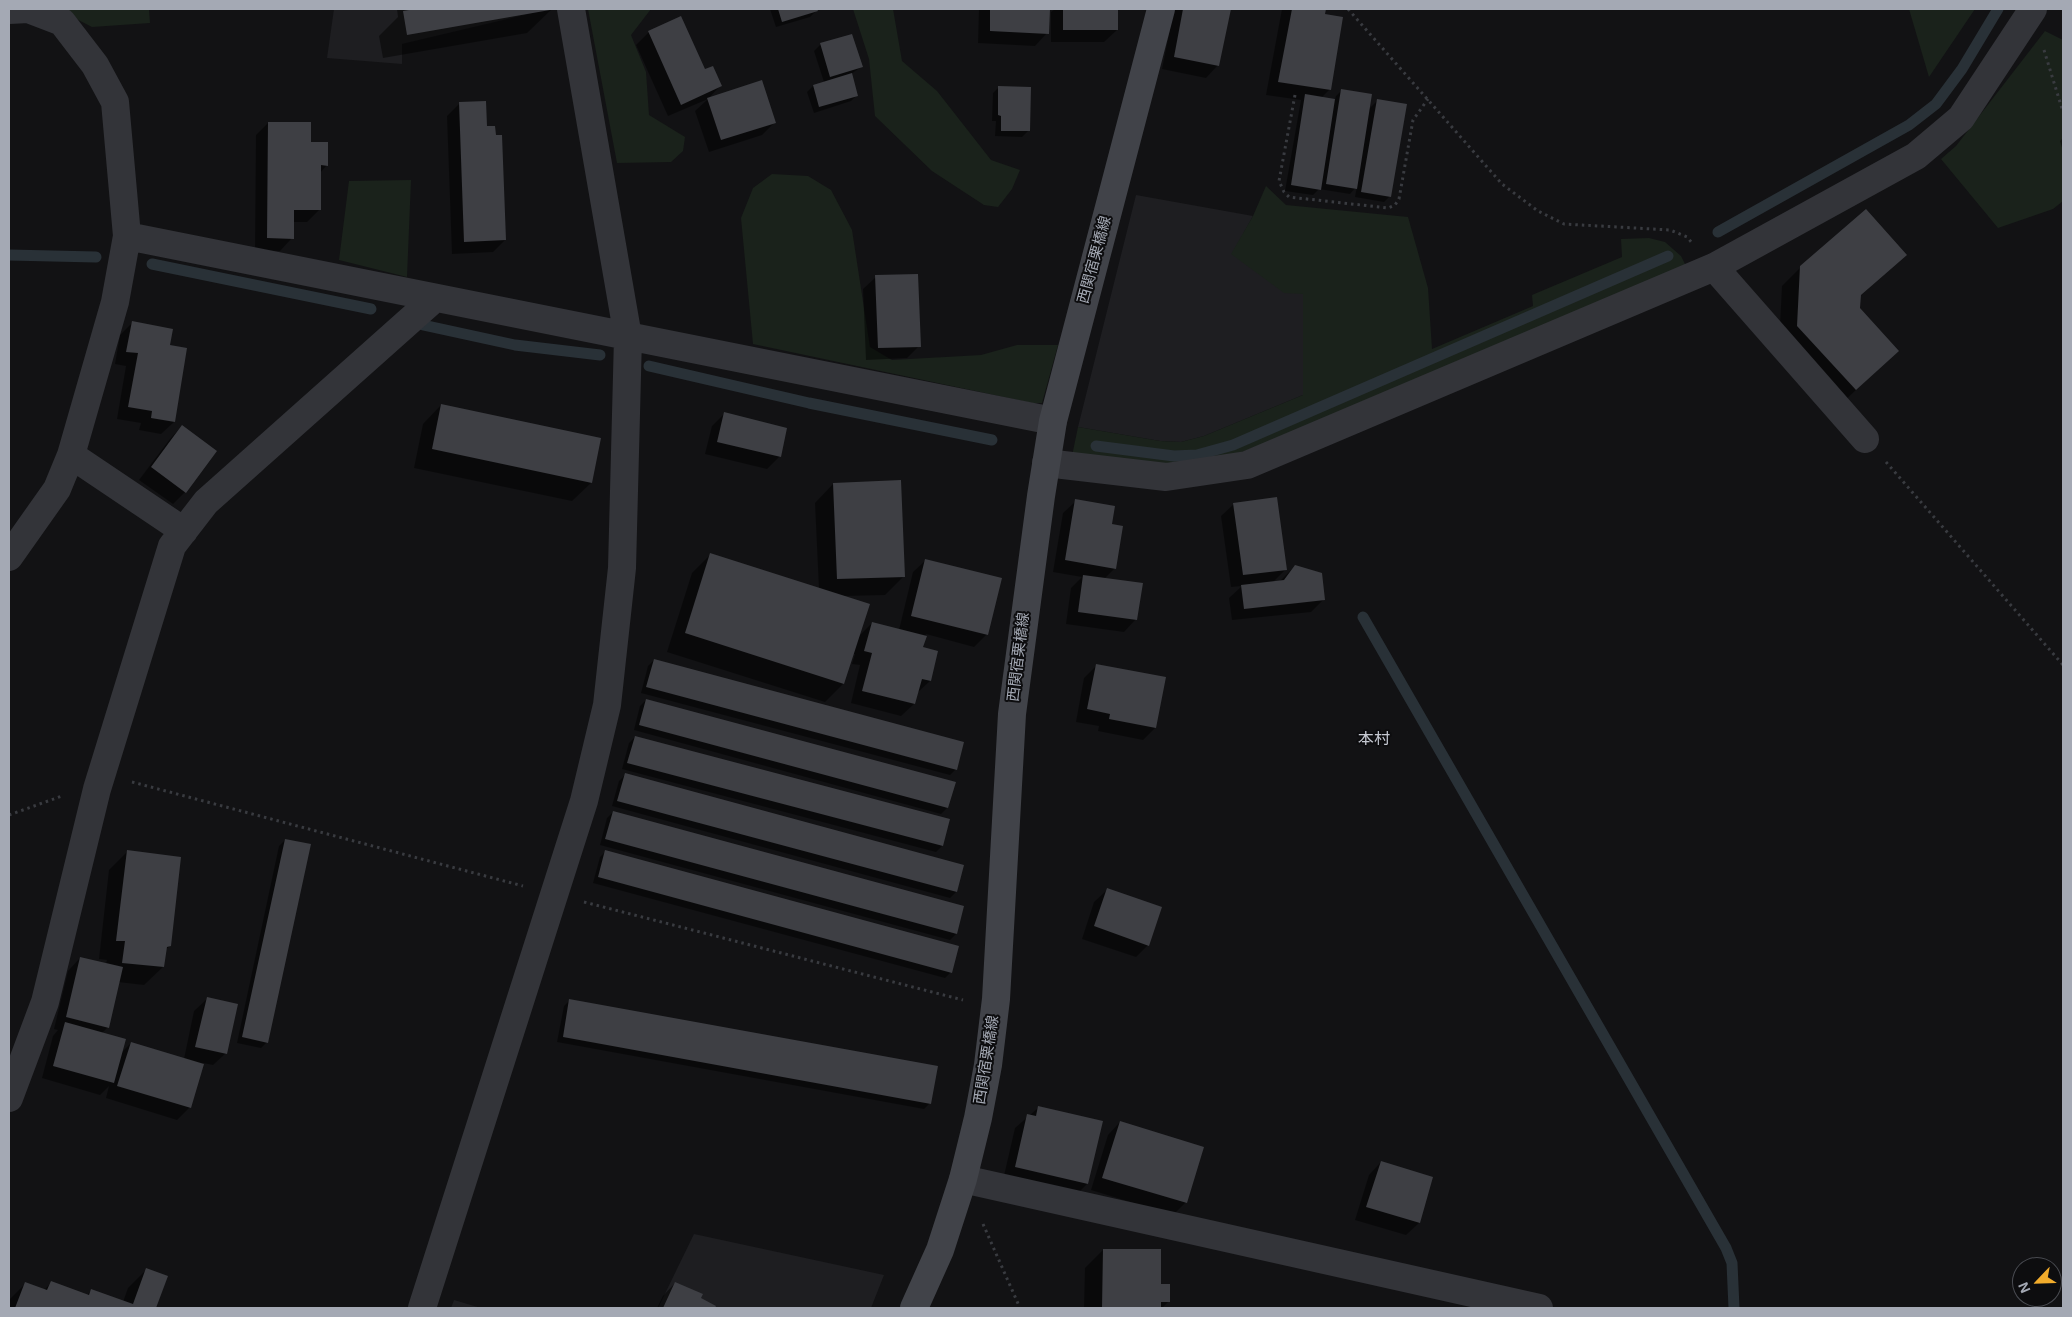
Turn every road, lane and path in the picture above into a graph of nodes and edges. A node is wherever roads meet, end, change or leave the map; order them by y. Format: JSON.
{"nodes":[{"id":1,"x":571,"y":9,"type":"edge"},
{"id":2,"x":1161,"y":9,"type":"edge"},
{"id":3,"x":1348,"y":9,"type":"edge"},
{"id":4,"x":2032,"y":9,"type":"edge"},
{"id":5,"x":9,"y":10,"type":"edge"},
{"id":6,"x":1295,"y":95,"type":"dead end"},
{"id":7,"x":1428,"y":99,"type":"junction"},
{"id":8,"x":2063,"y":112,"type":"edge"},
{"id":9,"x":127,"y":236,"type":"junction"},
{"id":10,"x":1714,"y":267,"type":"junction"},
{"id":11,"x":435,"y":298,"type":"junction"},
{"id":12,"x":628,"y":337,"type":"junction"},
{"id":13,"x":1054,"y":421,"type":"junction"},
{"id":14,"x":1865,"y":439,"type":"joint"},
{"id":15,"x":71,"y":455,"type":"junction"},
{"id":16,"x":1046,"y":463,"type":"junction"},
{"id":17,"x":184,"y":531,"type":"junction"},
{"id":18,"x":9,"y":556,"type":"edge"},
{"id":19,"x":2063,"y":665,"type":"edge"},
{"id":20,"x":100,"y":781,"type":"junction"},
{"id":21,"x":9,"y":815,"type":"edge"},
{"id":22,"x":554,"y":894,"type":"junction"},
{"id":23,"x":995,"y":1008,"type":"junction"},
{"id":24,"x":9,"y":1098,"type":"edge"},
{"id":25,"x":963,"y":1179,"type":"junction"},
{"id":26,"x":422,"y":1308,"type":"edge"},
{"id":27,"x":914,"y":1308,"type":"edge"},
{"id":28,"x":1020,"y":1308,"type":"edge"},
{"id":29,"x":1539,"y":1308,"type":"edge"}],
"edges":[{"from":1,"to":12,"type":"street"},
{"from":2,"to":13,"type":"main road","name":"西関宿栗橋線"},
{"from":3,"to":7,"type":"path"},
{"from":4,"to":8,"type":"path"},
{"from":4,"to":10,"type":"street"},
{"from":5,"to":9,"type":"street"},
{"from":6,"to":7,"type":"path"},
{"from":7,"to":10,"type":"path"},
{"from":9,"to":11,"type":"street"},
{"from":9,"to":15,"type":"street"},
{"from":10,"to":14,"type":"street"},
{"from":10,"to":16,"type":"street"},
{"from":11,"to":12,"type":"street"},
{"from":11,"to":17,"type":"street"},
{"from":12,"to":13,"type":"street"},
{"from":12,"to":22,"type":"street"},
{"from":13,"to":16,"type":"main road","name":"西関宿栗橋線"},
{"from":14,"to":19,"type":"path"},
{"from":15,"to":17,"type":"street"},
{"from":15,"to":18,"type":"street"},
{"from":16,"to":23,"type":"main road","name":"西関宿栗橋線"},
{"from":17,"to":20,"type":"street"},
{"from":20,"to":21,"type":"path"},
{"from":20,"to":22,"type":"path"},
{"from":20,"to":24,"type":"street"},
{"from":22,"to":23,"type":"path"},
{"from":22,"to":26,"type":"street"},
{"from":23,"to":25,"type":"main road","name":"西関宿栗橋線"},
{"from":25,"to":27,"type":"main road","name":"西関宿栗橋線"},
{"from":25,"to":28,"type":"path"},
{"from":25,"to":29,"type":"street"}]}
